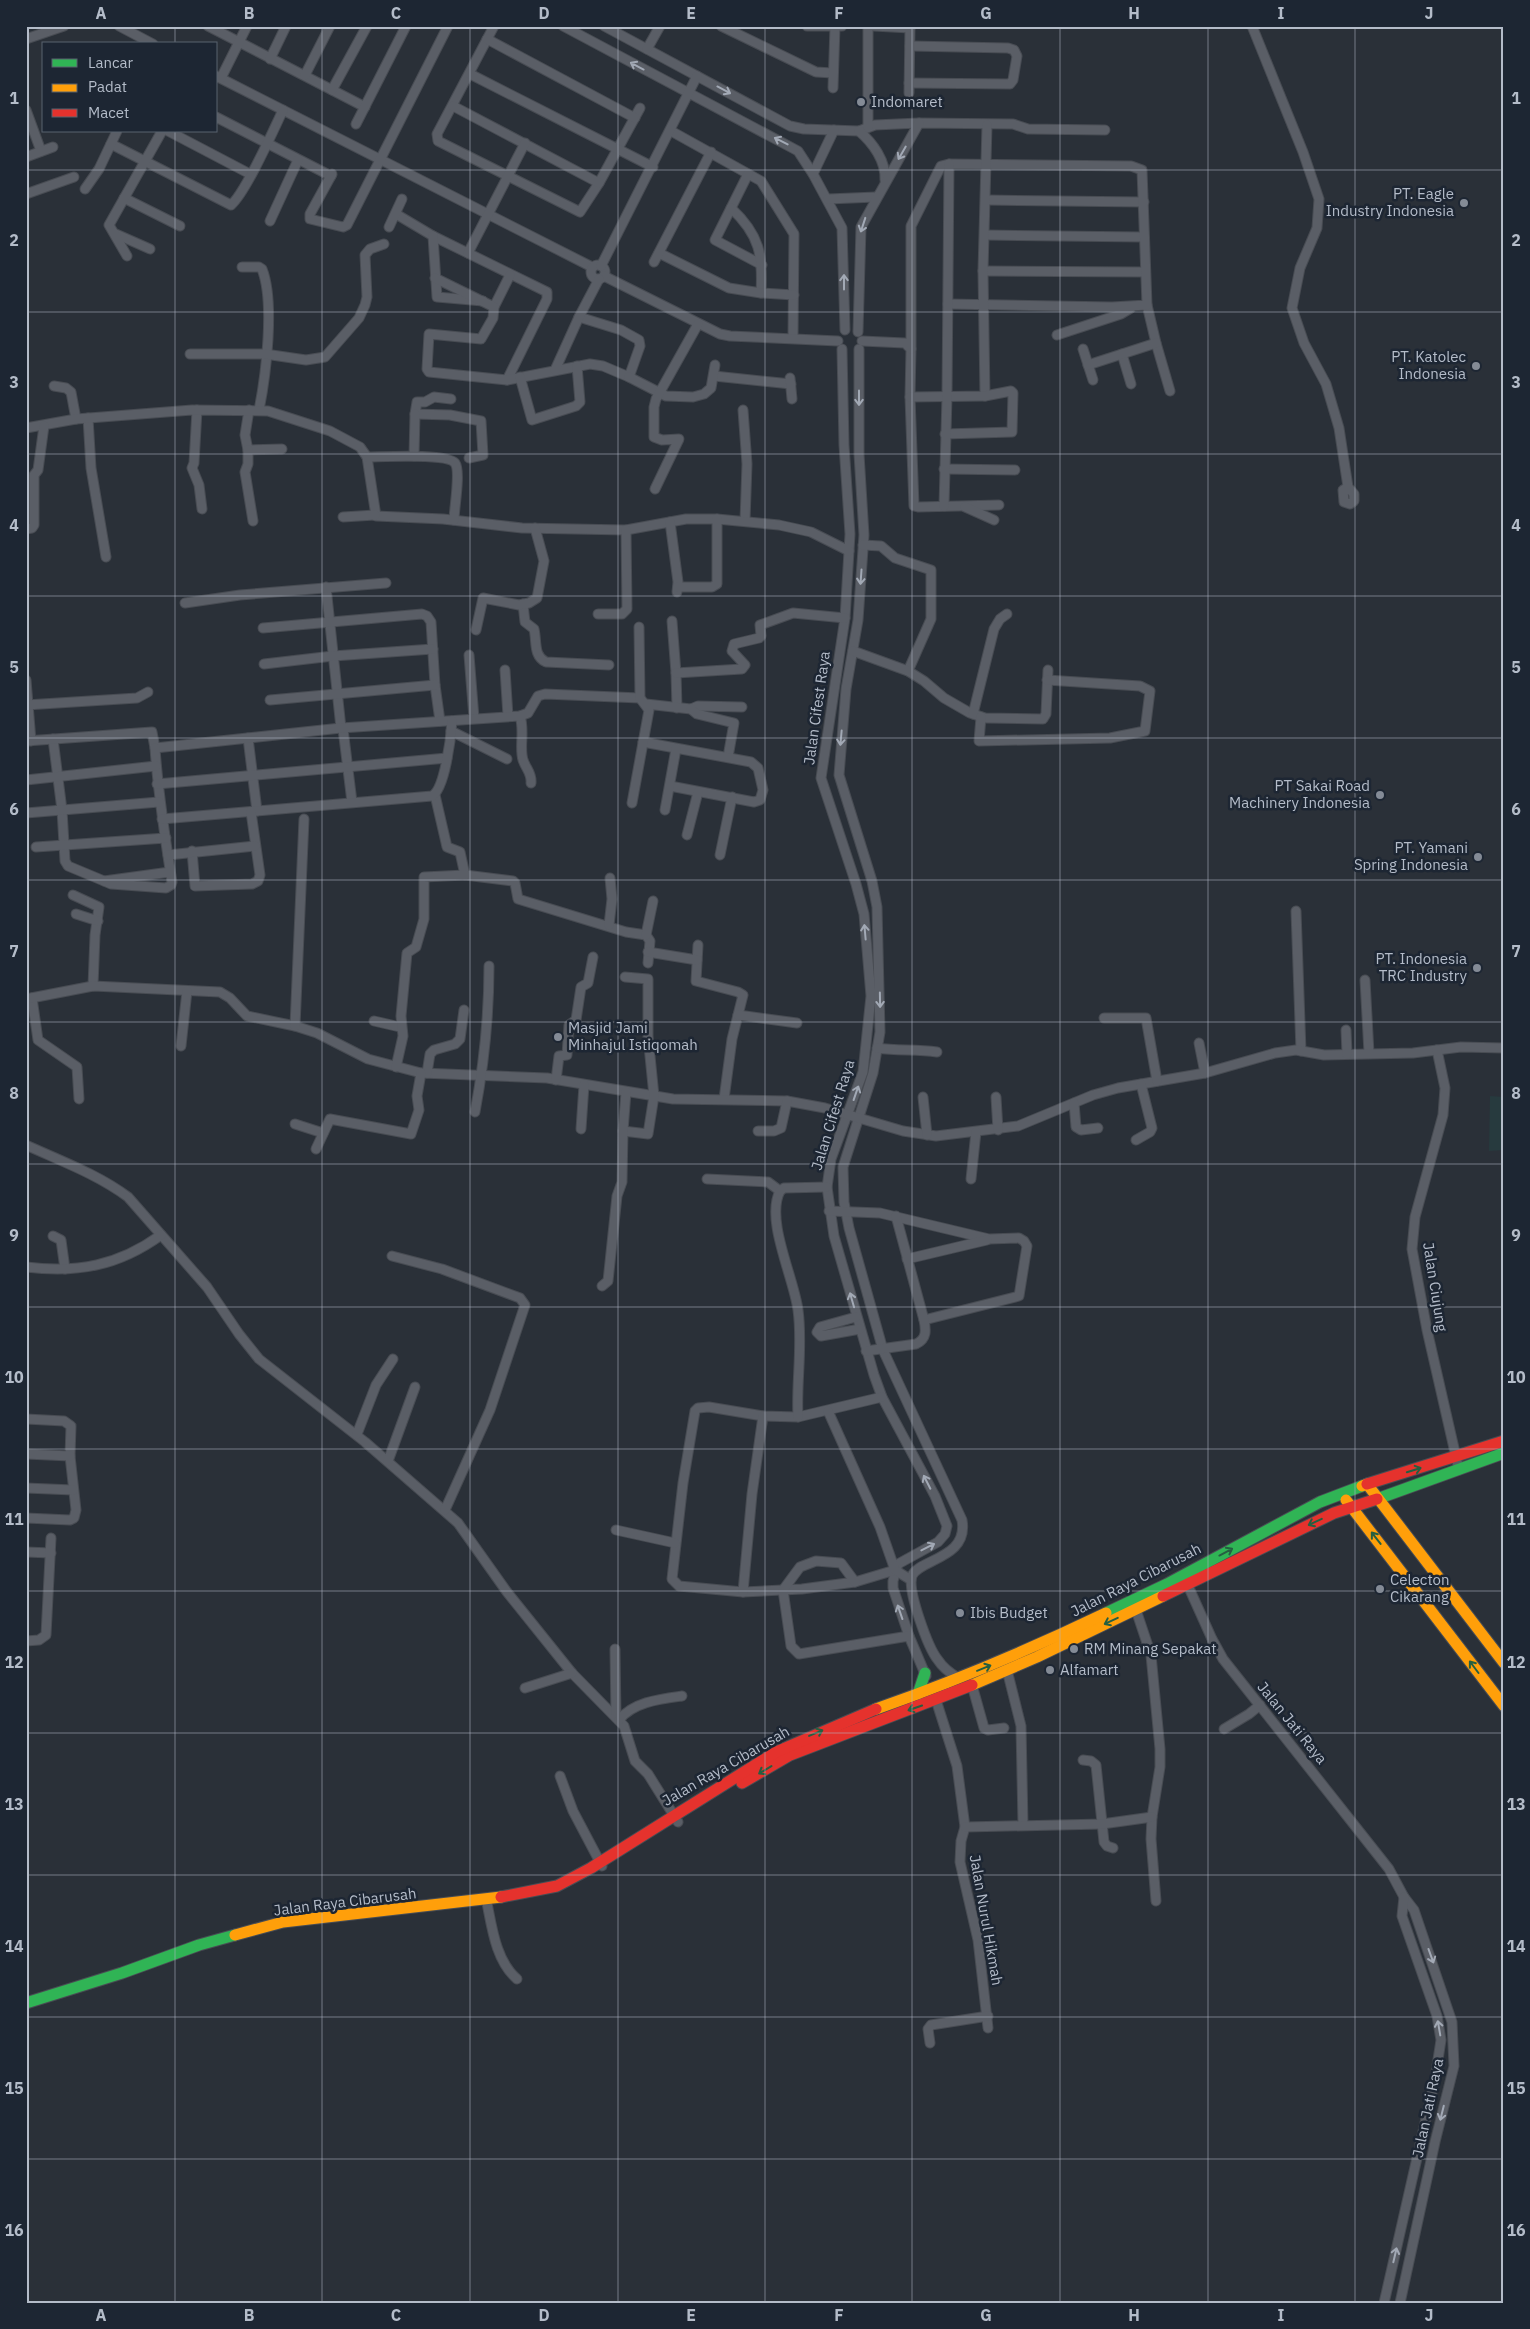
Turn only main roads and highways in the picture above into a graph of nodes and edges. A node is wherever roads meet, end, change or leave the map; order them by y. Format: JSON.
{"nodes":[{"id":1,"x":1504,"y":1441,"type":"edge"},
{"id":2,"x":1504,"y":1454,"type":"edge"},
{"id":3,"x":1368,"y":1484,"type":"junction"},
{"id":4,"x":1342,"y":1493,"type":"junction"},
{"id":5,"x":1377,"y":1499,"type":"junction"},
{"id":6,"x":1351,"y":1507,"type":"junction"},
{"id":7,"x":1185,"y":1580,"type":"junction"},
{"id":8,"x":1504,"y":1662,"type":"edge"},
{"id":9,"x":924,"y":1670,"type":"road end"},
{"id":10,"x":918,"y":1694,"type":"junction"},
{"id":11,"x":934,"y":1694,"type":"junction"},
{"id":12,"x":1504,"y":1706,"type":"edge"},
{"id":13,"x":676,"y":1818,"type":"junction"},
{"id":14,"x":601,"y":1865,"type":"junction"},
{"id":15,"x":26,"y":2004,"type":"edge"}],
"edges":[{"from":3,"to":1,"type":"main road","name":"Jalan Raya Cibarusah","one_way":true},
{"from":2,"to":5,"type":"main road","name":"Jalan Raya Cibarusah"},
{"from":3,"to":4,"type":"main road","name":"Jalan Raya Cibarusah"},
{"from":3,"to":5,"type":"main road"},
{"from":4,"to":6,"type":"main road"},
{"from":7,"to":4,"type":"main road","name":"Jalan Raya Cibarusah","one_way":true},
{"from":5,"to":6,"type":"main road","name":"Jalan Raya Cibarusah"},
{"from":5,"to":8,"type":"main road"},
{"from":6,"to":7,"type":"main road","name":"Jalan Raya Cibarusah","one_way":true},
{"from":12,"to":6,"type":"main road","one_way":true},
{"from":11,"to":7,"type":"main road","name":"Jalan Raya Cibarusah","one_way":true},
{"from":7,"to":11,"type":"main road","name":"Jalan Raya Cibarusah","one_way":true},
{"from":9,"to":10,"type":"main road"},
{"from":10,"to":11,"type":"main road","name":"Jalan Raya Cibarusah"},
{"from":13,"to":10,"type":"main road","name":"Jalan Raya Cibarusah","one_way":true},
{"from":11,"to":13,"type":"main road","name":"Jalan Raya Cibarusah","one_way":true},
{"from":13,"to":14,"type":"main road","name":"Jalan Raya Cibarusah"},
{"from":14,"to":15,"type":"main road","name":"Jalan Raya Cibarusah"},
{"from":14,"to":15,"type":"main road","name":"Jalan Raya Cibarusah"}]}
